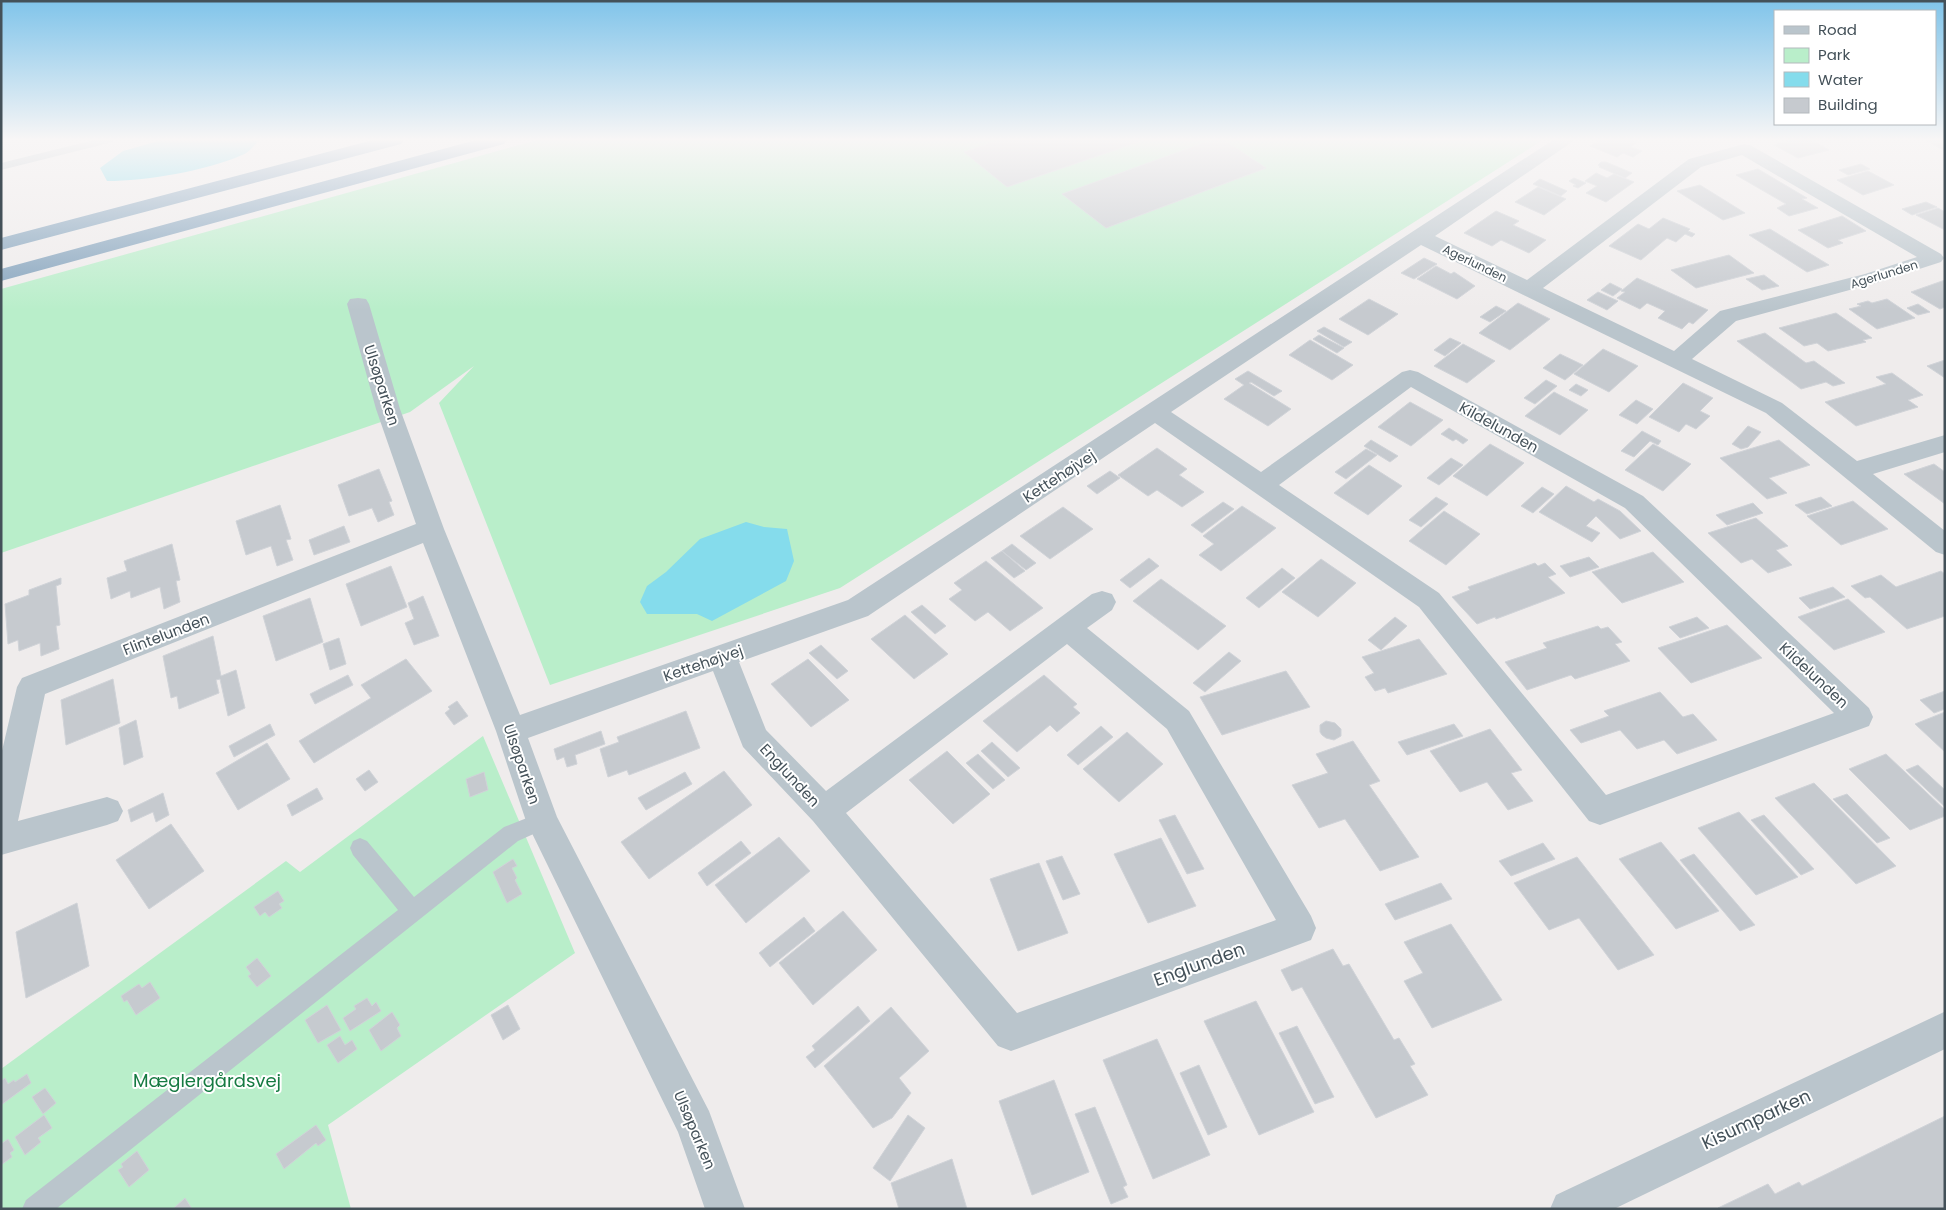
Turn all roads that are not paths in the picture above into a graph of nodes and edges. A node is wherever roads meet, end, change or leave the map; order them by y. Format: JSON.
{"nodes":[{"id":1,"x":181,"y":196,"type":"edge"},
{"id":2,"x":290,"y":196,"type":"edge"},
{"id":3,"x":1482,"y":196,"type":"edge"},
{"id":4,"x":1650,"y":196,"type":"edge"},
{"id":5,"x":1827,"y":196,"type":"edge"},
{"id":6,"x":1421,"y":238,"type":"junction"},
{"id":7,"x":1,"y":244,"type":"edge"},
{"id":8,"x":1,"y":275,"type":"edge"},
{"id":9,"x":1529,"y":289,"type":"junction"},
{"id":10,"x":358,"y":304,"type":"dead end"},
{"id":11,"x":1676,"y":361,"type":"junction"},
{"id":12,"x":1156,"y":413,"type":"junction"},
{"id":13,"x":1945,"y":443,"type":"edge"},
{"id":14,"x":1854,"y":471,"type":"junction"},
{"id":15,"x":1262,"y":484,"type":"junction"},
{"id":16,"x":431,"y":529,"type":"junction"},
{"id":17,"x":1945,"y":545,"type":"edge"},
{"id":18,"x":1102,"y":602,"type":"dead end"},
{"id":19,"x":1068,"y":628,"type":"junction"},
{"id":20,"x":722,"y":656,"type":"junction"},
{"id":21,"x":512,"y":731,"type":"junction"},
{"id":22,"x":107,"y":810,"type":"dead end"},
{"id":23,"x":824,"y":811,"type":"junction"},
{"id":24,"x":542,"y":821,"type":"junction"},
{"id":25,"x":1,"y":824,"type":"edge"},
{"id":26,"x":1,"y":840,"type":"edge"},
{"id":27,"x":360,"y":848,"type":"dead end"},
{"id":28,"x":413,"y":912,"type":"junction"},
{"id":29,"x":1944,"y":1030,"type":"edge"},
{"id":30,"x":35,"y":1209,"type":"edge"},
{"id":31,"x":725,"y":1209,"type":"edge"},
{"id":32,"x":1570,"y":1209,"type":"edge"}],
"edges":[{"from":1,"to":7,"type":"highway"},
{"from":2,"to":8,"type":"highway"},
{"from":3,"to":6,"type":"street","name":"Kettehøjvej"},
{"from":4,"to":9,"type":"street","name":"Agerlunden"},
{"from":5,"to":11,"type":"street","name":"Agerlunden"},
{"from":6,"to":9,"type":"street","name":"Agerlunden"},
{"from":6,"to":12,"type":"street","name":"Kettehøjvej"},
{"from":9,"to":11,"type":"street","name":"Agerlunden"},
{"from":10,"to":16,"type":"street","name":"Ulsøparken"},
{"from":11,"to":14,"type":"street","name":"Agerlunden"},
{"from":12,"to":15,"type":"street","name":"Kildelunden"},
{"from":12,"to":20,"type":"street","name":"Kettehøjvej"},
{"from":13,"to":14,"type":"street"},
{"from":14,"to":17,"type":"street","name":"Agerlunden"},
{"from":15,"to":15,"type":"street","name":"Kildelunden"},
{"from":16,"to":21,"type":"street","name":"Ulsøparken"},
{"from":16,"to":25,"type":"street","name":"Flintelunden"},
{"from":18,"to":19,"type":"street","name":"Englunden"},
{"from":19,"to":23,"type":"street","name":"Englunden"},
{"from":19,"to":23,"type":"street","name":"Englunden"},
{"from":20,"to":21,"type":"street","name":"Kettehøjvej"},
{"from":20,"to":23,"type":"street","name":"Englunden"},
{"from":21,"to":24,"type":"street","name":"Ulsøparken"},
{"from":22,"to":26,"type":"street"},
{"from":24,"to":28,"type":"lane"},
{"from":24,"to":31,"type":"street","name":"Ulsøparken"},
{"from":27,"to":28,"type":"lane"},
{"from":28,"to":30,"type":"lane"},
{"from":29,"to":32,"type":"street","name":"Kisumparken"}]}
